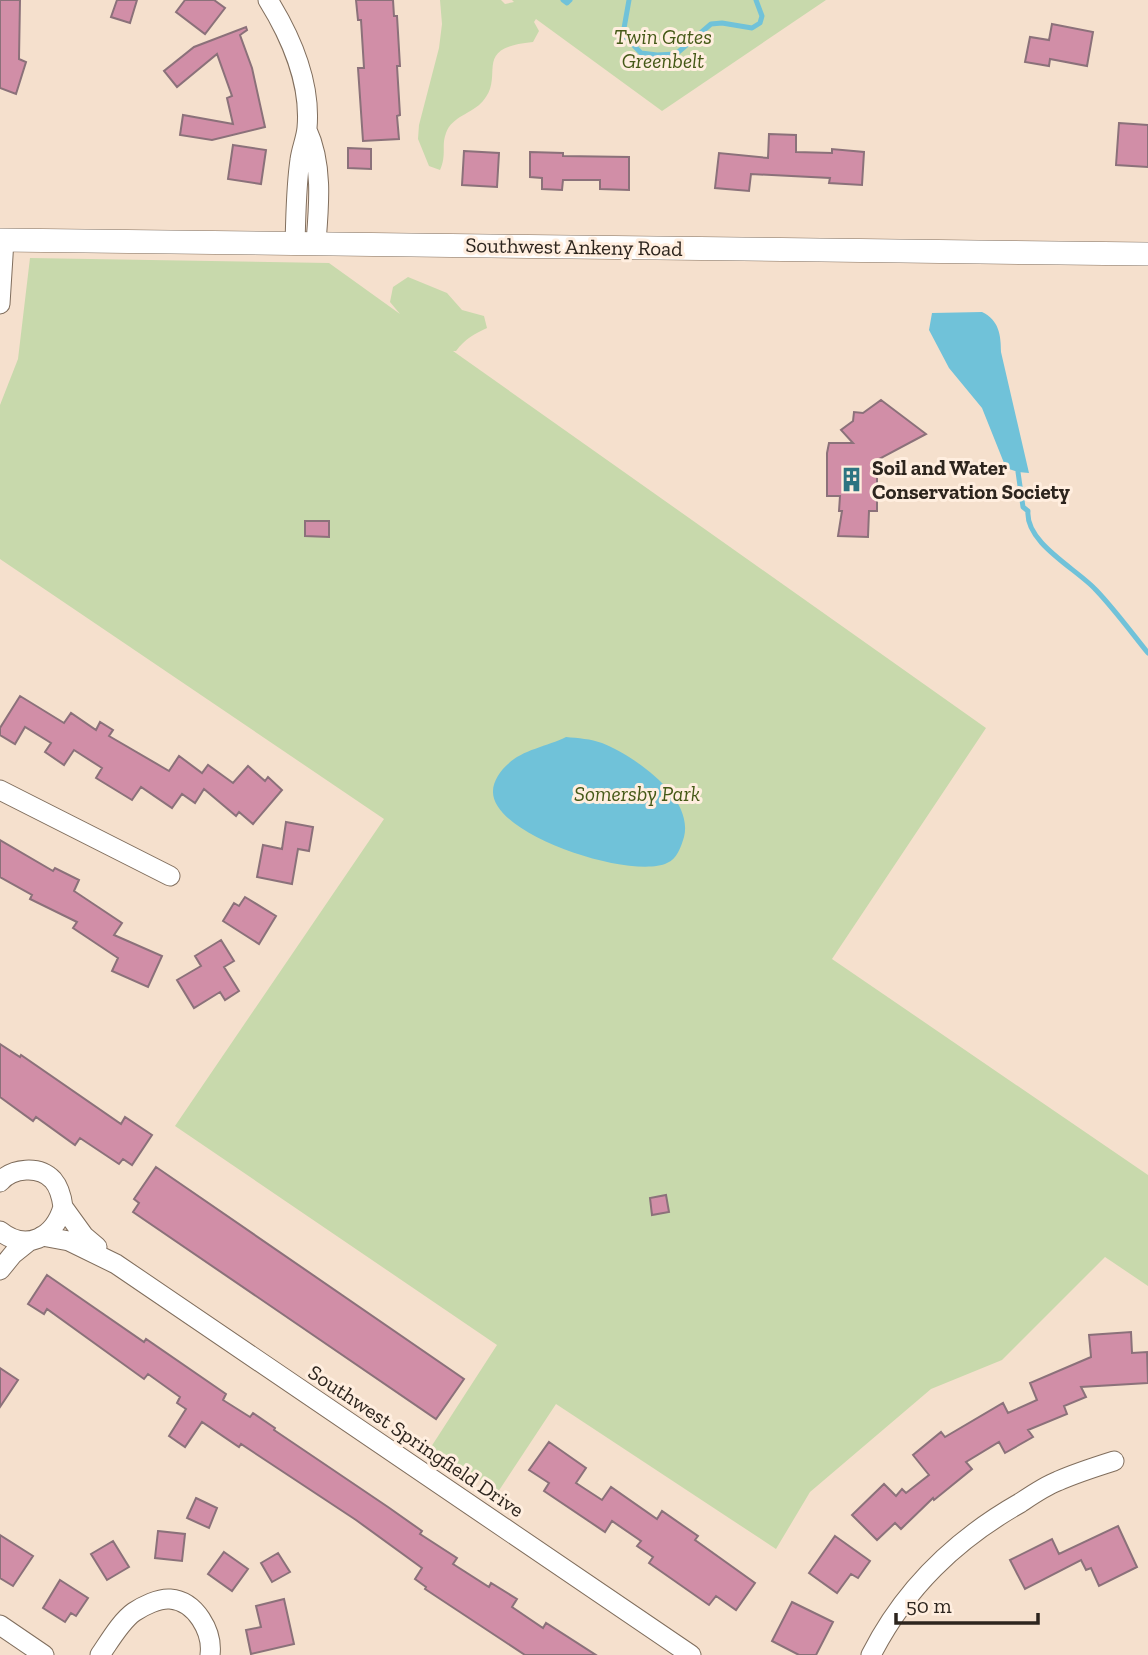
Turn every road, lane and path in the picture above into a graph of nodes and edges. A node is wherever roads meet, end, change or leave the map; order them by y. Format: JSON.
{"nodes":[{"id":1,"x":268,"y":0,"type":"edge"},
{"id":2,"x":2,"y":240,"type":"edge"},
{"id":3,"x":306,"y":242,"type":"junction"},
{"id":4,"x":1148,"y":254,"type":"edge"},
{"id":5,"x":0,"y":304,"type":"edge"},
{"id":6,"x":0,"y":790,"type":"edge"},
{"id":7,"x":170,"y":876,"type":"dead end"},
{"id":8,"x":3,"y":1176,"type":"edge"},
{"id":9,"x":64,"y":1207,"type":"junction"},
{"id":10,"x":0,"y":1231,"type":"edge"},
{"id":11,"x":35,"y":1239,"type":"junction"},
{"id":12,"x":116,"y":1264,"type":"junction"},
{"id":13,"x":0,"y":1270,"type":"edge"},
{"id":14,"x":1114,"y":1461,"type":"dead end"},
{"id":15,"x":0,"y":1625,"type":"edge"},
{"id":16,"x":44,"y":1655,"type":"edge"},
{"id":17,"x":100,"y":1655,"type":"edge"},
{"id":18,"x":210,"y":1655,"type":"edge"},
{"id":19,"x":691,"y":1655,"type":"edge"},
{"id":20,"x":871,"y":1655,"type":"edge"}],
"edges":[{"from":1,"to":3,"type":"street"},
{"from":2,"to":3,"type":"street","name":"Southwest Ankeny Road"},
{"from":2,"to":5,"type":"street"},
{"from":3,"to":4,"type":"street","name":"Southwest Ankeny Road"},
{"from":6,"to":7,"type":"street"},
{"from":8,"to":9,"type":"street","name":"Southwest Springfield Drive"},
{"from":9,"to":11,"type":"street"},
{"from":9,"to":12,"type":"street","name":"Southwest Springfield Drive"},
{"from":10,"to":11,"type":"street","name":"Southwest Springfield Drive"},
{"from":11,"to":12,"type":"street","name":"Southwest Springfield Drive"},
{"from":11,"to":13,"type":"street"},
{"from":12,"to":19,"type":"street","name":"Southwest Springfield Drive"},
{"from":14,"to":20,"type":"street"},
{"from":15,"to":16,"type":"street"},
{"from":17,"to":18,"type":"street"}]}
